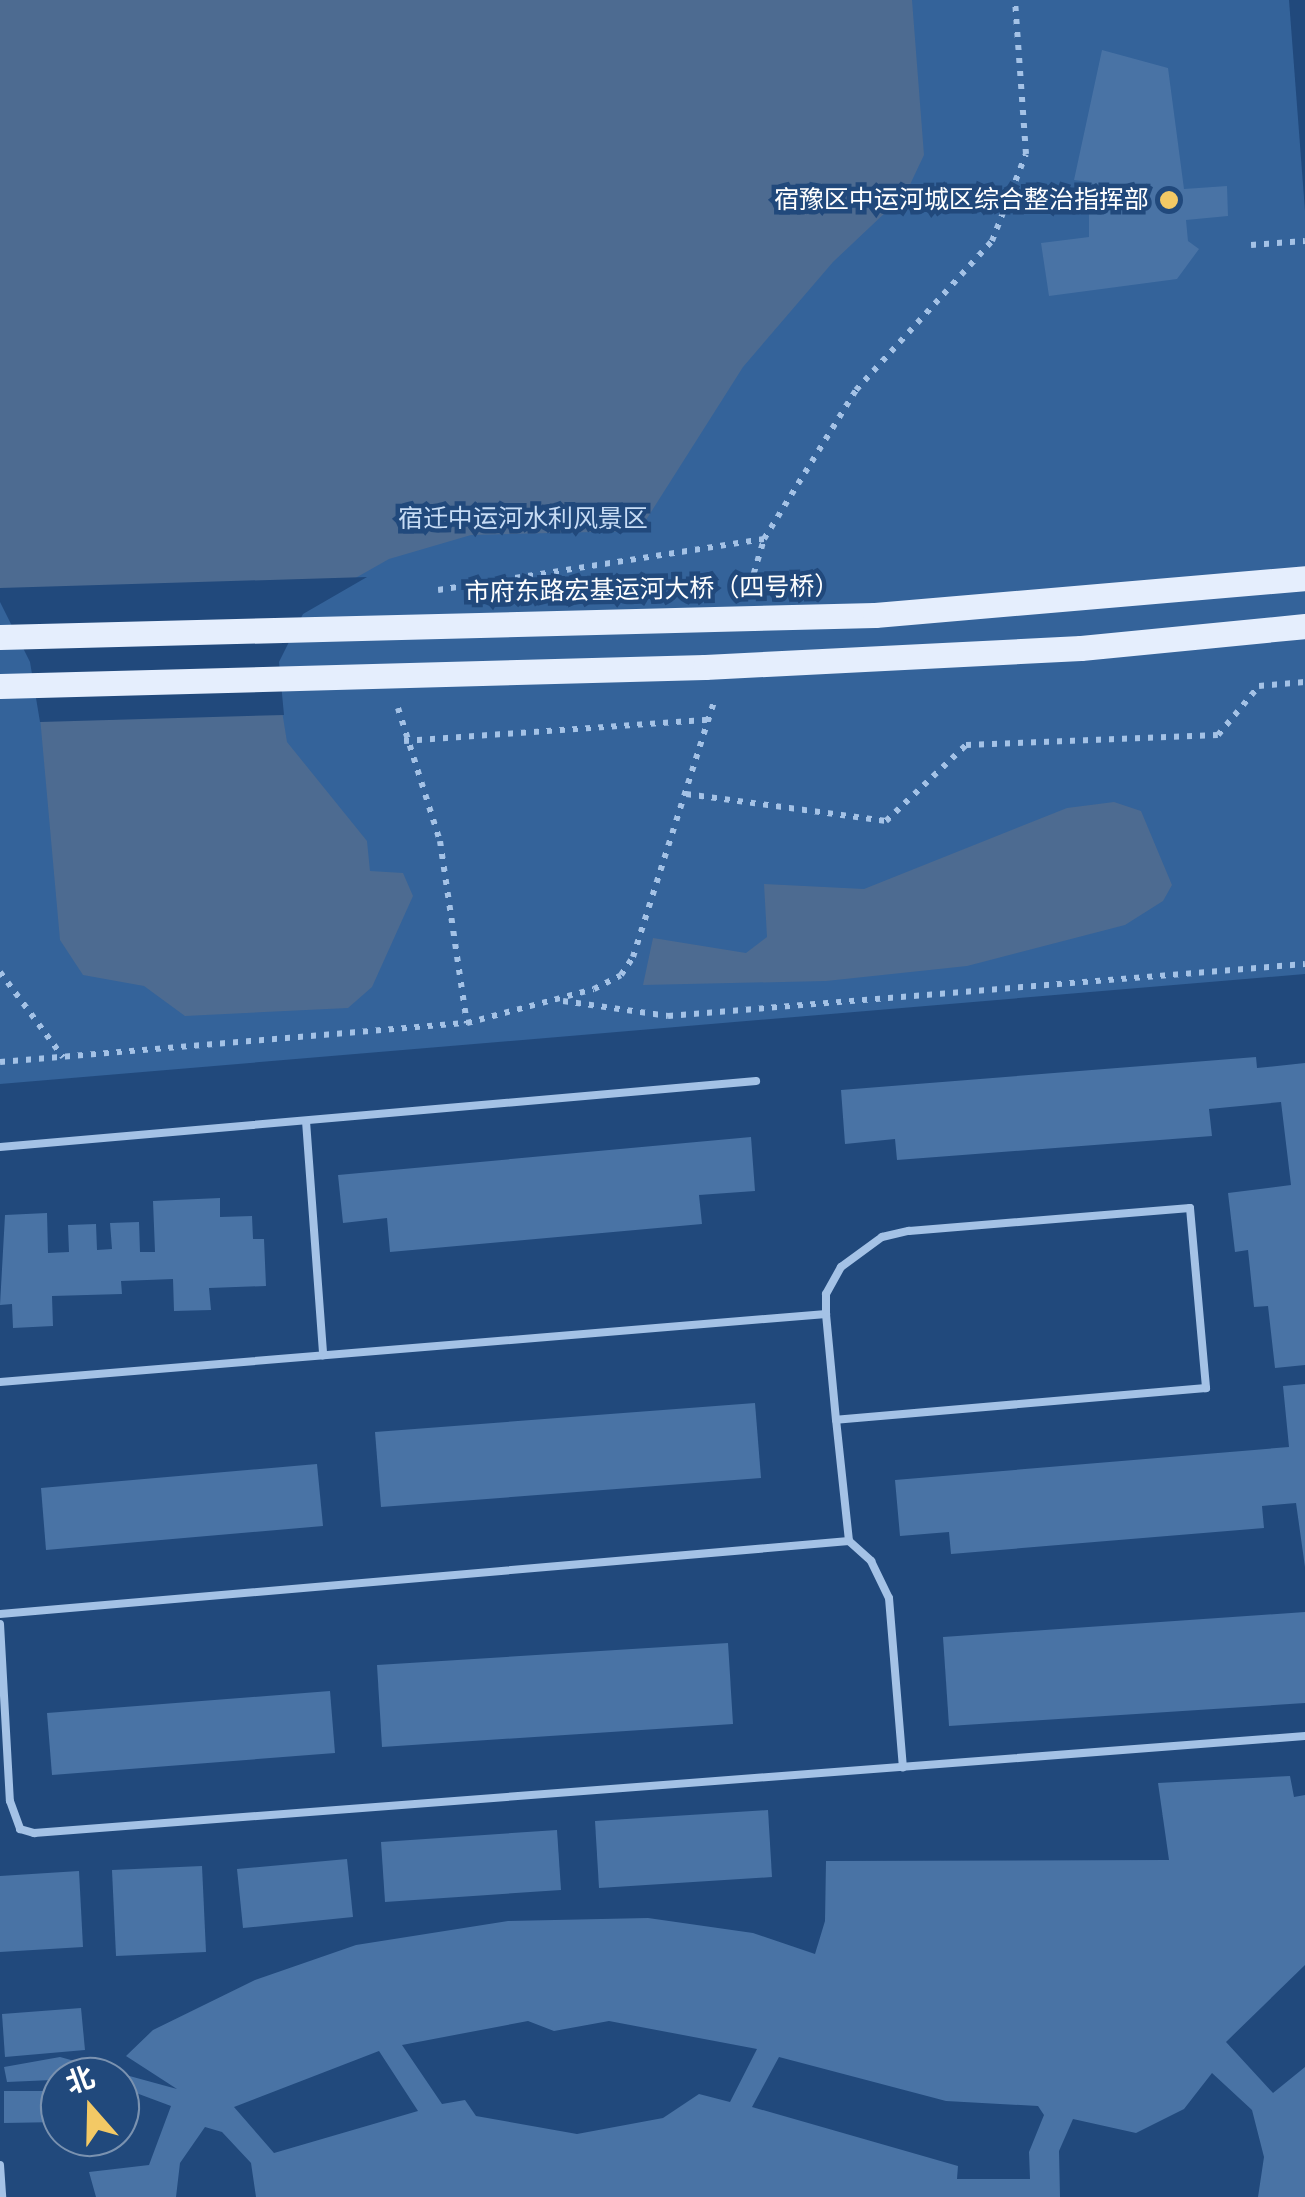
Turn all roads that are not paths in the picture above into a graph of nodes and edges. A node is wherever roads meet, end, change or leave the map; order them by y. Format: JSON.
{"nodes":[{"id":1,"x":1305,"y":578,"type":"edge"},
{"id":2,"x":1305,"y":626,"type":"edge"},
{"id":3,"x":0,"y":637,"type":"edge"},
{"id":4,"x":0,"y":686,"type":"edge"},
{"id":5,"x":756,"y":1082,"type":"dead end"},
{"id":6,"x":306,"y":1120,"type":"junction"},
{"id":7,"x":0,"y":1148,"type":"edge"},
{"id":8,"x":826,"y":1314,"type":"junction"},
{"id":9,"x":323,"y":1356,"type":"junction"},
{"id":10,"x":0,"y":1382,"type":"edge"},
{"id":11,"x":836,"y":1420,"type":"junction"},
{"id":12,"x":848,"y":1541,"type":"junction"},
{"id":13,"x":0,"y":1614,"type":"edge"},
{"id":14,"x":0,"y":1624,"type":"edge"},
{"id":15,"x":1305,"y":1736,"type":"edge"},
{"id":16,"x":903,"y":1768,"type":"junction"},
{"id":17,"x":0,"y":2165,"type":"edge"},
{"id":18,"x":2,"y":2197,"type":"edge"}],
"edges":[{"from":1,"to":3,"type":"main road","name":"市府东路宏基运河大桥（四号桥）","bridge":true},
{"from":2,"to":4,"type":"main road","bridge":true},
{"from":5,"to":6,"type":"lane"},
{"from":6,"to":7,"type":"lane"},
{"from":6,"to":9,"type":"lane"},
{"from":8,"to":9,"type":"lane"},
{"from":8,"to":11,"type":"lane"},
{"from":8,"to":11,"type":"lane"},
{"from":9,"to":10,"type":"lane"},
{"from":11,"to":12,"type":"lane"},
{"from":12,"to":13,"type":"lane"},
{"from":12,"to":16,"type":"lane"},
{"from":14,"to":16,"type":"lane"},
{"from":15,"to":16,"type":"lane"},
{"from":17,"to":18,"type":"lane"}]}
